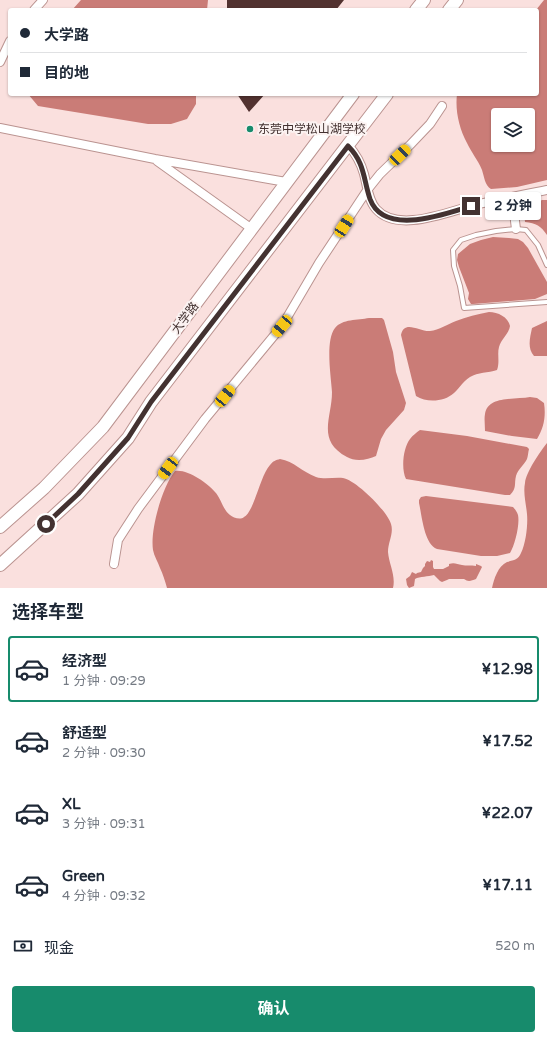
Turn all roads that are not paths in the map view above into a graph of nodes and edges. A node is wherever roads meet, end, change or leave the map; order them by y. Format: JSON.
{"nodes":[{"id":1,"x":43,"y":0,"type":"edge"},
{"id":2,"x":424,"y":0,"type":"edge"},
{"id":3,"x":36,"y":8,"type":"edge"},
{"id":4,"x":418,"y":8,"type":"edge"},
{"id":5,"x":8,"y":45,"type":"edge"},
{"id":6,"x":0,"y":62,"type":"edge"},
{"id":7,"x":351,"y":96,"type":"edge"},
{"id":8,"x":386,"y":96,"type":"edge"},
{"id":9,"x":442,"y":106,"type":"dead end"},
{"id":10,"x":0,"y":128,"type":"edge"},
{"id":11,"x":348,"y":146,"type":"junction"},
{"id":12,"x":155,"y":159,"type":"junction"},
{"id":13,"x":286,"y":182,"type":"junction"},
{"id":14,"x":368,"y":189,"type":"junction"},
{"id":15,"x":547,"y":190,"type":"edge"},
{"id":16,"x":512,"y":197,"type":"junction"},
{"id":17,"x":516,"y":228,"type":"junction"},
{"id":18,"x":252,"y":229,"type":"junction"},
{"id":19,"x":547,"y":265,"type":"edge"},
{"id":20,"x":547,"y":302,"type":"edge"},
{"id":21,"x":0,"y":527,"type":"edge"},
{"id":22,"x":114,"y":564,"type":"dead end"},
{"id":23,"x":0,"y":565,"type":"edge"}],
"edges":[{"from":1,"to":3,"type":"street"},
{"from":2,"to":4,"type":"main road"},
{"from":5,"to":6,"type":"street"},
{"from":7,"to":13,"type":"main road","name":"大学路"},
{"from":8,"to":11,"type":"main road","name":"大学路"},
{"from":9,"to":14,"type":"street"},
{"from":10,"to":12,"type":"street"},
{"from":11,"to":14,"type":"street"},
{"from":11,"to":23,"type":"main road","name":"大学路"},
{"from":12,"to":13,"type":"street"},
{"from":12,"to":18,"type":"street"},
{"from":13,"to":18,"type":"main road","name":"大学路"},
{"from":14,"to":16,"type":"street"},
{"from":14,"to":22,"type":"street"},
{"from":15,"to":16,"type":"street"},
{"from":16,"to":17,"type":"street"},
{"from":17,"to":19,"type":"lane"},
{"from":17,"to":20,"type":"lane"},
{"from":18,"to":21,"type":"main road","name":"大学路"}]}
